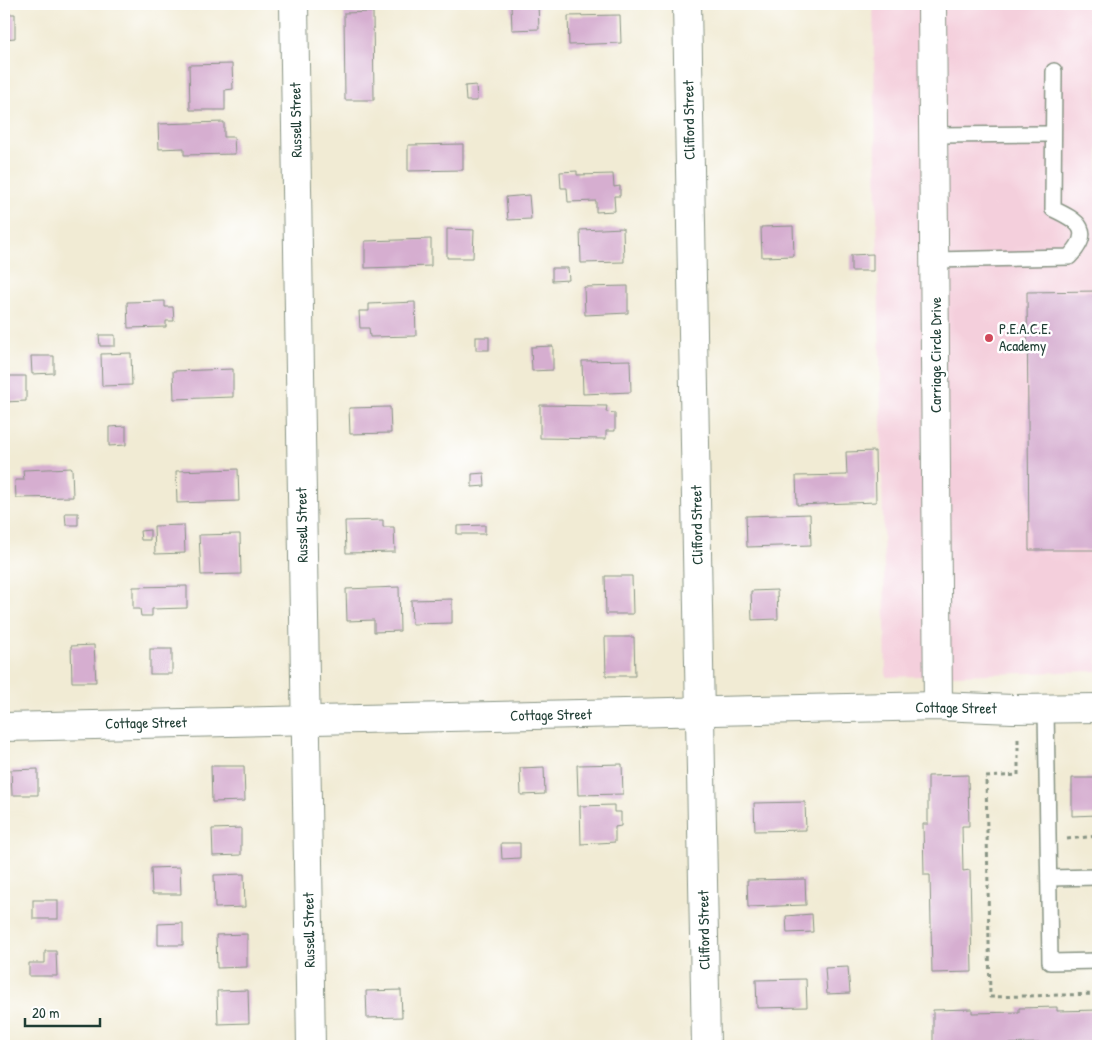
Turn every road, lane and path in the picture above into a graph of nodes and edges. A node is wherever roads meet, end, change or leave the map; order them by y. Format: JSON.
{"nodes":[{"id":1,"x":294,"y":4,"type":"edge"},
{"id":2,"x":688,"y":4,"type":"edge"},
{"id":3,"x":932,"y":4,"type":"edge"},
{"id":4,"x":1054,"y":72,"type":"dead end"},
{"id":5,"x":1053,"y":134,"type":"junction"},
{"id":6,"x":934,"y":135,"type":"junction"},
{"id":7,"x":935,"y":260,"type":"junction"},
{"id":8,"x":938,"y":706,"type":"junction"},
{"id":9,"x":1098,"y":708,"type":"edge"},
{"id":10,"x":1046,"y":709,"type":"junction"},
{"id":11,"x":700,"y":712,"type":"junction"},
{"id":12,"x":306,"y":720,"type":"junction"},
{"id":13,"x":4,"y":726,"type":"edge"},
{"id":14,"x":1018,"y":739,"type":"dead end"},
{"id":15,"x":1098,"y":877,"type":"edge"},
{"id":16,"x":1049,"y":878,"type":"junction"},
{"id":17,"x":1098,"y":961,"type":"edge"},
{"id":18,"x":1098,"y":994,"type":"edge"},
{"id":19,"x":311,"y":1046,"type":"edge"},
{"id":20,"x":706,"y":1046,"type":"edge"}],
"edges":[{"from":1,"to":12,"type":"street","name":"Russell Street"},
{"from":2,"to":11,"type":"street","name":"Clifford Street"},
{"from":3,"to":6,"type":"street","name":"Carriage Circle Drive"},
{"from":4,"to":5,"type":"lane"},
{"from":5,"to":6,"type":"lane"},
{"from":5,"to":7,"type":"lane"},
{"from":6,"to":7,"type":"street","name":"Carriage Circle Drive"},
{"from":7,"to":8,"type":"street","name":"Carriage Circle Drive"},
{"from":8,"to":10,"type":"street","name":"Cottage Street"},
{"from":8,"to":11,"type":"street","name":"Cottage Street"},
{"from":9,"to":10,"type":"street","name":"Cottage Street"},
{"from":10,"to":16,"type":"lane"},
{"from":11,"to":12,"type":"street","name":"Cottage Street"},
{"from":11,"to":20,"type":"street","name":"Clifford Street"},
{"from":12,"to":13,"type":"street","name":"Cottage Street"},
{"from":12,"to":19,"type":"street","name":"Russell Street"},
{"from":14,"to":18,"type":"path"},
{"from":15,"to":16,"type":"lane"},
{"from":16,"to":17,"type":"lane"}]}
